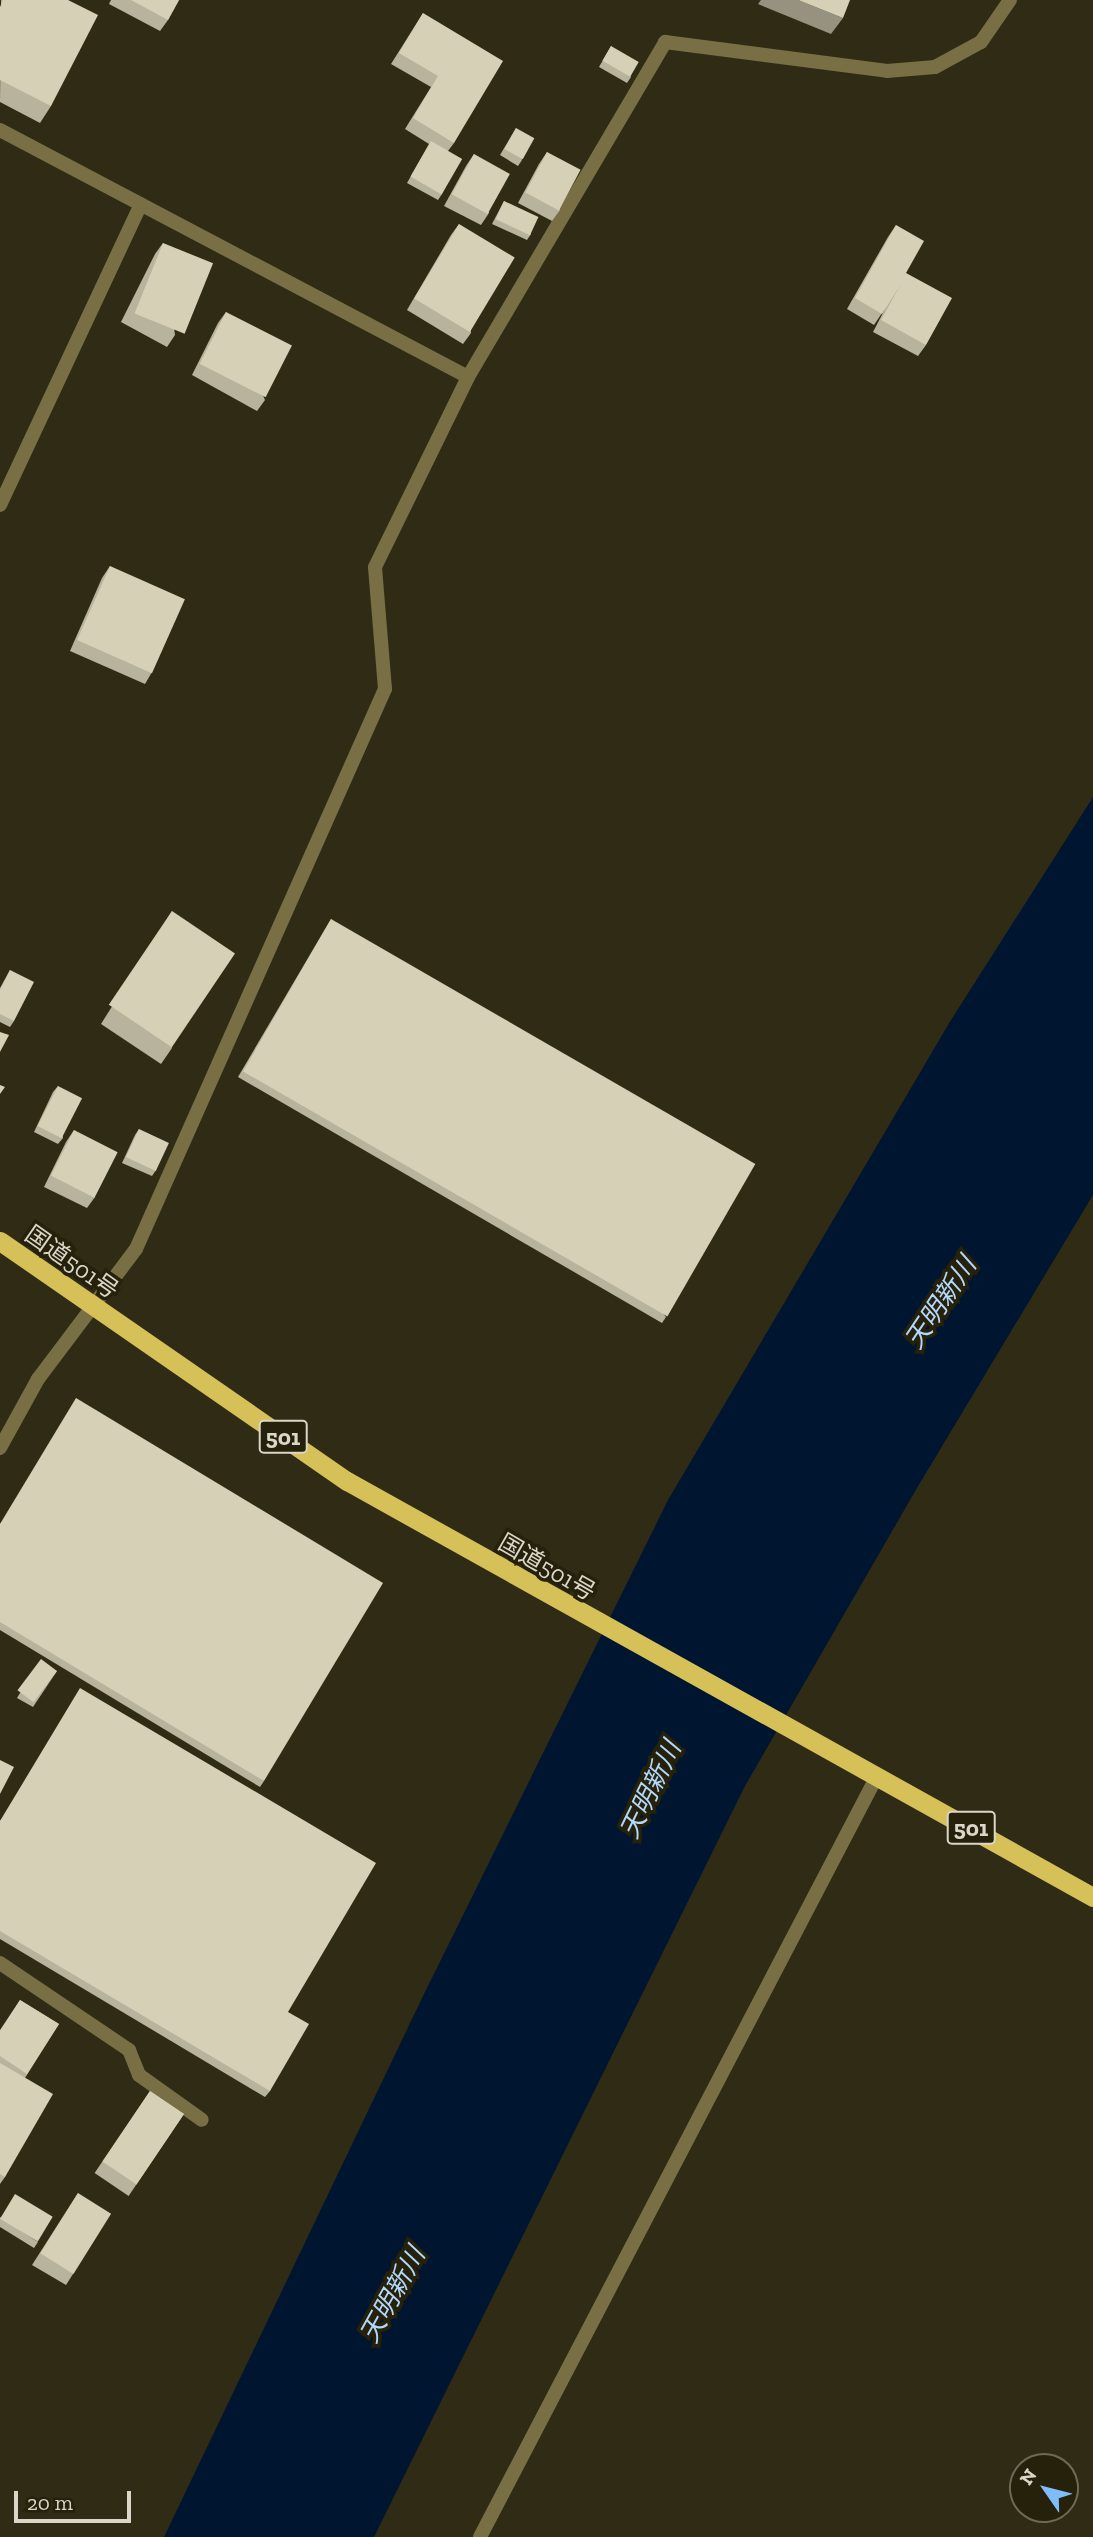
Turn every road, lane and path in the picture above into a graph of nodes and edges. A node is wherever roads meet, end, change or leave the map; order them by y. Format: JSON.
{"nodes":[{"id":1,"x":1010,"y":0,"type":"edge"},
{"id":2,"x":0,"y":130,"type":"edge"},
{"id":3,"x":141,"y":204,"type":"junction"},
{"id":4,"x":468,"y":377,"type":"junction"},
{"id":5,"x":0,"y":505,"type":"edge"},
{"id":6,"x":0,"y":1241,"type":"edge"},
{"id":7,"x":92,"y":1307,"type":"junction"},
{"id":8,"x":0,"y":1448,"type":"edge"},
{"id":9,"x":877,"y":1776,"type":"junction"},
{"id":10,"x":1093,"y":1897,"type":"edge"},
{"id":11,"x":0,"y":1963,"type":"edge"},
{"id":12,"x":202,"y":2120,"type":"dead end"},
{"id":13,"x":480,"y":2537,"type":"edge"}],
"edges":[{"from":1,"to":4,"type":"street"},
{"from":2,"to":3,"type":"street"},
{"from":3,"to":4,"type":"street"},
{"from":3,"to":5,"type":"street"},
{"from":4,"to":7,"type":"street"},
{"from":6,"to":7,"type":"highway","name":"国道501号","number":"501"},
{"from":7,"to":8,"type":"street"},
{"from":7,"to":9,"type":"highway","name":"国道501号","number":"501"},
{"from":9,"to":10,"type":"highway","name":"国道501号","number":"501"},
{"from":9,"to":13,"type":"street"},
{"from":11,"to":12,"type":"street"}]}
